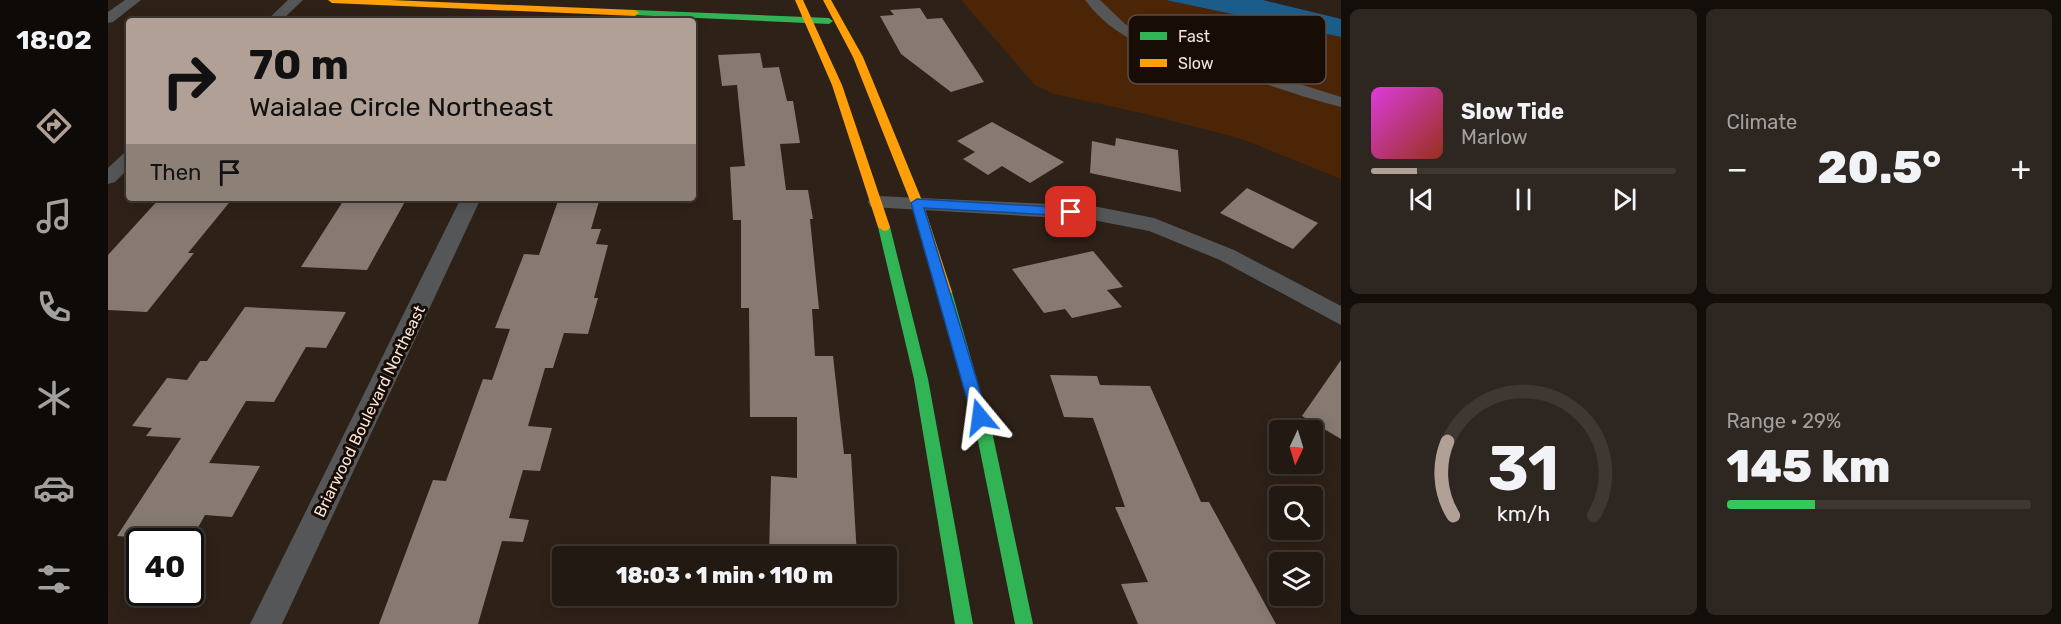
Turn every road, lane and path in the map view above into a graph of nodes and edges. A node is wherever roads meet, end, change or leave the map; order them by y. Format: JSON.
{"nodes":[{"id":1,"x":134,"y":0,"type":"edge"},
{"id":2,"x":296,"y":0,"type":"edge"},
{"id":3,"x":332,"y":0,"type":"edge"},
{"id":4,"x":799,"y":0,"type":"edge"},
{"id":5,"x":826,"y":0,"type":"edge"},
{"id":6,"x":1092,"y":0,"type":"edge"},
{"id":7,"x":558,"y":16,"type":"edge"},
{"id":8,"x":276,"y":18,"type":"edge"},
{"id":9,"x":659,"y":18,"type":"edge"},
{"id":10,"x":108,"y":19,"type":"edge"},
{"id":11,"x":696,"y":19,"type":"edge"},
{"id":12,"x":811,"y":21,"type":"junction"},
{"id":13,"x":838,"y":21,"type":"junction"},
{"id":14,"x":1128,"y":31,"type":"edge"},
{"id":15,"x":1284,"y":84,"type":"edge"},
{"id":16,"x":1341,"y":102,"type":"edge"},
{"id":17,"x":126,"y":161,"type":"edge"},
{"id":18,"x":108,"y":178,"type":"edge"},
{"id":19,"x":470,"y":201,"type":"edge"},
{"id":20,"x":878,"y":202,"type":"junction"},
{"id":21,"x":917,"y":203,"type":"junction"},
{"id":22,"x":1341,"y":316,"type":"edge"},
{"id":23,"x":267,"y":624,"type":"edge"},
{"id":24,"x":964,"y":624,"type":"edge"},
{"id":25,"x":1024,"y":624,"type":"edge"}],
"edges":[{"from":1,"to":10,"type":"street"},
{"from":2,"to":8,"type":"street"},
{"from":3,"to":7,"type":"street"},
{"from":4,"to":12,"type":"street"},
{"from":5,"to":13,"type":"street"},
{"from":6,"to":14,"type":"street"},
{"from":7,"to":9,"type":"street"},
{"from":11,"to":12,"type":"street"},
{"from":12,"to":13,"type":"street"},
{"from":12,"to":20,"type":"street"},
{"from":13,"to":21,"type":"street"},
{"from":15,"to":16,"type":"street"},
{"from":17,"to":18,"type":"street"},
{"from":19,"to":23,"type":"street","name":"Briarwood Boulevard Northeast"},
{"from":20,"to":21,"type":"street"},
{"from":20,"to":24,"type":"street"},
{"from":21,"to":22,"type":"street"},
{"from":21,"to":25,"type":"street"}]}
